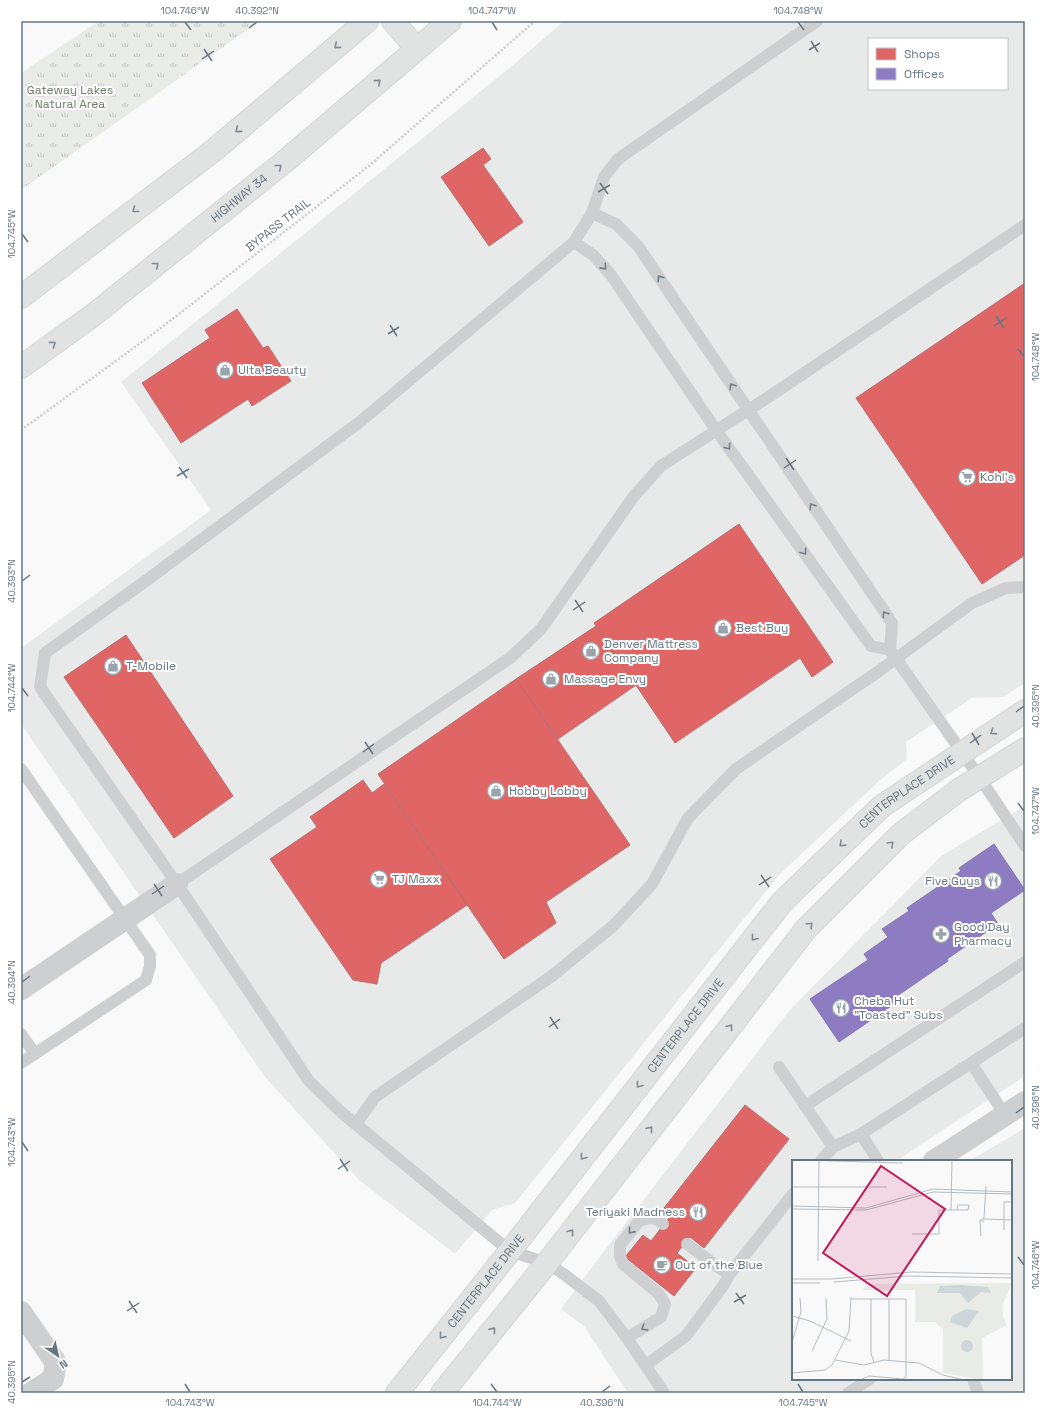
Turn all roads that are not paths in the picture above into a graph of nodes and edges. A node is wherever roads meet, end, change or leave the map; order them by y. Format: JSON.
{"nodes":[{"id":1,"x":367,"y":21,"type":"edge"},
{"id":2,"x":393,"y":21,"type":"edge"},
{"id":3,"x":450,"y":21,"type":"edge"},
{"id":4,"x":817,"y":21,"type":"edge"},
{"id":5,"x":417,"y":50,"type":"junction"},
{"id":6,"x":592,"y":213,"type":"junction"},
{"id":7,"x":1025,"y":225,"type":"edge"},
{"id":8,"x":574,"y":242,"type":"junction"},
{"id":9,"x":21,"y":297,"type":"edge"},
{"id":10,"x":21,"y":367,"type":"edge"},
{"id":11,"x":748,"y":410,"type":"junction"},
{"id":12,"x":716,"y":430,"type":"junction"},
{"id":13,"x":1025,"y":587,"type":"edge"},
{"id":14,"x":892,"y":655,"type":"junction"},
{"id":15,"x":1025,"y":711,"type":"edge"},
{"id":16,"x":1025,"y":749,"type":"edge"},
{"id":17,"x":962,"y":752,"type":"junction"},
{"id":18,"x":21,"y":769,"type":"edge"},
{"id":19,"x":980,"y":778,"type":"junction"},
{"id":20,"x":1025,"y":846,"type":"edge"},
{"id":21,"x":177,"y":884,"type":"junction"},
{"id":22,"x":124,"y":919,"type":"junction"},
{"id":23,"x":1025,"y":962,"type":"edge"},
{"id":24,"x":21,"y":989,"type":"edge"},
{"id":25,"x":1025,"y":1028,"type":"edge"},
{"id":26,"x":21,"y":1034,"type":"edge"},
{"id":27,"x":35,"y":1054,"type":"junction"},
{"id":28,"x":21,"y":1063,"type":"edge"},
{"id":29,"x":971,"y":1063,"type":"junction"},
{"id":30,"x":779,"y":1067,"type":"dead end"},
{"id":31,"x":1025,"y":1102,"type":"edge"},
{"id":32,"x":805,"y":1106,"type":"junction"},
{"id":33,"x":1006,"y":1115,"type":"junction"},
{"id":34,"x":356,"y":1124,"type":"junction"},
{"id":35,"x":861,"y":1134,"type":"junction"},
{"id":36,"x":833,"y":1147,"type":"junction"},
{"id":37,"x":822,"y":1160,"type":"edge"},
{"id":38,"x":877,"y":1160,"type":"edge"},
{"id":39,"x":936,"y":1160,"type":"edge"},
{"id":40,"x":792,"y":1195,"type":"edge"},
{"id":41,"x":663,"y":1224,"type":"dead end"},
{"id":42,"x":687,"y":1244,"type":"dead end"},
{"id":43,"x":510,"y":1251,"type":"junction"},
{"id":44,"x":547,"y":1263,"type":"junction"},
{"id":45,"x":729,"y":1275,"type":"junction"},
{"id":46,"x":21,"y":1312,"type":"edge"},
{"id":47,"x":627,"y":1338,"type":"junction"},
{"id":48,"x":646,"y":1365,"type":"junction"},
{"id":49,"x":868,"y":1380,"type":"edge"},
{"id":50,"x":973,"y":1380,"type":"edge"},
{"id":51,"x":31,"y":1393,"type":"edge"},
{"id":52,"x":397,"y":1393,"type":"edge"},
{"id":53,"x":442,"y":1393,"type":"edge"},
{"id":54,"x":664,"y":1393,"type":"edge"},
{"id":55,"x":848,"y":1393,"type":"edge"},
{"id":56,"x":978,"y":1393,"type":"edge"}],
"edges":[{"from":1,"to":9,"type":"main road","one_way":true},
{"from":2,"to":5,"type":"main road"},
{"from":3,"to":5,"type":"main road","name":"HIGHWAY 34"},
{"from":4,"to":6,"type":"lane"},
{"from":10,"to":5,"type":"main road","name":"HIGHWAY 34","one_way":true},
{"from":6,"to":8,"type":"lane"},
{"from":11,"to":6,"type":"lane","one_way":true},
{"from":7,"to":11,"type":"lane"},
{"from":8,"to":12,"type":"lane","one_way":true},
{"from":8,"to":21,"type":"lane"},
{"from":11,"to":12,"type":"lane"},
{"from":14,"to":11,"type":"lane","one_way":true},
{"from":12,"to":14,"type":"lane","one_way":true},
{"from":12,"to":21,"type":"lane"},
{"from":13,"to":14,"type":"lane"},
{"from":14,"to":17,"type":"lane"},
{"from":14,"to":34,"type":"lane"},
{"from":15,"to":17,"type":"main road","name":"CENTERPLACE DRIVE","one_way":true},
{"from":16,"to":19,"type":"main road"},
{"from":17,"to":19,"type":"lane"},
{"from":17,"to":43,"type":"main road","name":"CENTERPLACE DRIVE","one_way":true},
{"from":18,"to":22,"type":"lane"},
{"from":19,"to":20,"type":"lane"},
{"from":44,"to":19,"type":"main road","one_way":true},
{"from":21,"to":22,"type":"street"},
{"from":21,"to":34,"type":"lane"},
{"from":22,"to":24,"type":"street"},
{"from":22,"to":27,"type":"lane"},
{"from":23,"to":32,"type":"lane"},
{"from":25,"to":29,"type":"lane"},
{"from":26,"to":27,"type":"lane"},
{"from":27,"to":28,"type":"lane"},
{"from":29,"to":33,"type":"lane"},
{"from":29,"to":35,"type":"lane"},
{"from":30,"to":32,"type":"lane"},
{"from":31,"to":33,"type":"street"},
{"from":32,"to":36,"type":"lane"},
{"from":33,"to":39,"type":"street"},
{"from":34,"to":43,"type":"lane"},
{"from":35,"to":36,"type":"lane"},
{"from":35,"to":38,"type":"lane"},
{"from":36,"to":37,"type":"lane"},
{"from":40,"to":45,"type":"lane"},
{"from":41,"to":47,"type":"lane","one_way":true},
{"from":42,"to":45,"type":"lane"},
{"from":43,"to":44,"type":"lane"},
{"from":43,"to":52,"type":"main road","name":"CENTERPLACE DRIVE","one_way":true},
{"from":44,"to":47,"type":"lane"},
{"from":53,"to":44,"type":"main road","one_way":true},
{"from":45,"to":48,"type":"lane"},
{"from":46,"to":51,"type":"street"},
{"from":47,"to":48,"type":"lane"},
{"from":48,"to":54,"type":"lane"},
{"from":49,"to":55,"type":"lane"},
{"from":50,"to":56,"type":"lane"}]}
